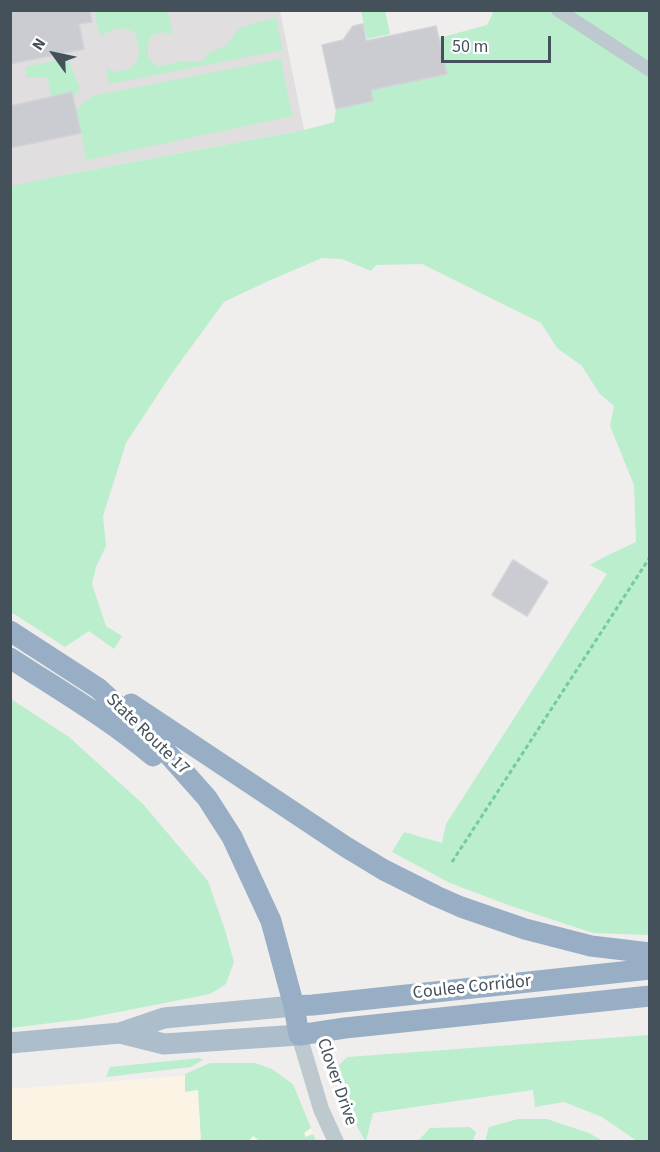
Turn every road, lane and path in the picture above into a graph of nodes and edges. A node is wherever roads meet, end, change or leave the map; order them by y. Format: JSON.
{"nodes":[{"id":1,"x":558,"y":10,"type":"edge"},
{"id":2,"x":650,"y":70,"type":"edge"},
{"id":3,"x":650,"y":557,"type":"edge"},
{"id":4,"x":10,"y":631,"type":"edge"},
{"id":5,"x":10,"y":658,"type":"edge"},
{"id":6,"x":98,"y":688,"type":"junction"},
{"id":7,"x":452,"y":862,"type":"dead end"},
{"id":8,"x":249,"y":872,"type":"junction"},
{"id":9,"x":650,"y":953,"type":"edge"},
{"id":10,"x":650,"y":969,"type":"edge"},
{"id":11,"x":650,"y":996,"type":"edge"},
{"id":12,"x":294,"y":1006,"type":"junction"},
{"id":13,"x":120,"y":1033,"type":"junction"},
{"id":14,"x":299,"y":1035,"type":"junction"},
{"id":15,"x":10,"y":1043,"type":"edge"},
{"id":16,"x":336,"y":1142,"type":"edge"}],
"edges":[{"from":1,"to":2,"type":"street"},
{"from":3,"to":7,"type":"path"},
{"from":4,"to":6,"type":"highway","name":"State Route 17"},
{"from":5,"to":8,"type":"highway","name":"State Route 17"},
{"from":6,"to":8,"type":"highway","name":"State Route 17"},
{"from":6,"to":9,"type":"highway"},
{"from":8,"to":12,"type":"highway","name":"State Route 17"},
{"from":10,"to":12,"type":"highway","name":"Coulee Corridor"},
{"from":11,"to":14,"type":"highway","name":"Coulee Corridor"},
{"from":12,"to":13,"type":"main road"},
{"from":12,"to":14,"type":"highway","name":"State Route 17"},
{"from":13,"to":14,"type":"main road"},
{"from":13,"to":15,"type":"main road"},
{"from":14,"to":16,"type":"street","name":"Clover Drive"}]}
